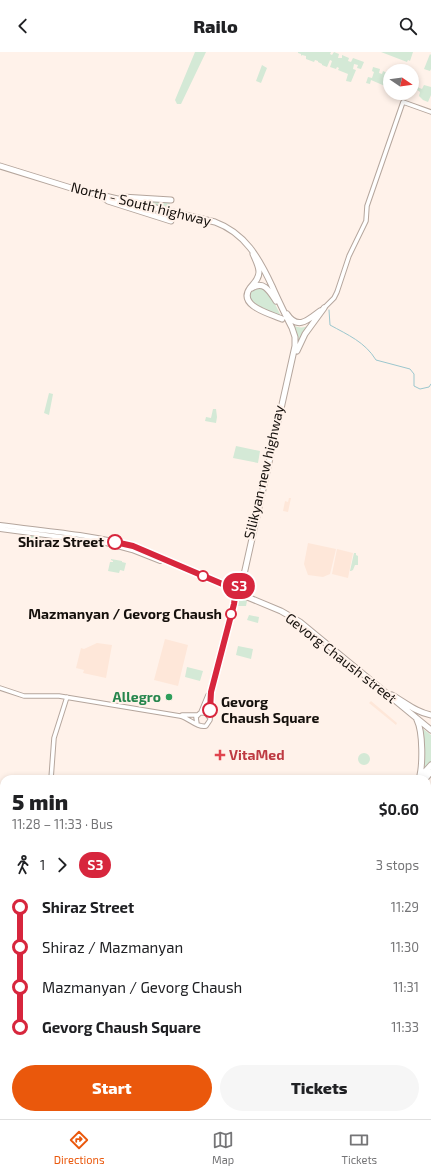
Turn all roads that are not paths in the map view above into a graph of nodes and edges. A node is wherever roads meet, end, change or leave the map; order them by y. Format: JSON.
{"nodes":[{"id":1,"x":431,"y":112,"type":"edge"},
{"id":2,"x":0,"y":168,"type":"edge"},
{"id":3,"x":104,"y":198,"type":"junction"},
{"id":4,"x":112,"y":198,"type":"junction"},
{"id":5,"x":171,"y":200,"type":"dead end"},
{"id":6,"x":164,"y":211,"type":"junction"},
{"id":7,"x":185,"y":216,"type":"junction"},
{"id":8,"x":171,"y":221,"type":"dead end"},
{"id":9,"x":252,"y":254,"type":"junction"},
{"id":10,"x":248,"y":294,"type":"junction"},
{"id":11,"x":278,"y":301,"type":"junction"},
{"id":12,"x":324,"y":308,"type":"junction"},
{"id":13,"x":282,"y":319,"type":"dead end"},
{"id":14,"x":291,"y":323,"type":"dead end"},
{"id":15,"x":291,"y":357,"type":"joint"},
{"id":16,"x":287,"y":382,"type":"junction"},
{"id":17,"x":285,"y":388,"type":"junction"},
{"id":18,"x":0,"y":526,"type":"edge"},
{"id":19,"x":0,"y":529,"type":"edge"},
{"id":20,"x":237,"y":590,"type":"junction"},
{"id":21,"x":0,"y":688,"type":"edge"},
{"id":22,"x":392,"y":695,"type":"junction"},
{"id":23,"x":66,"y":697,"type":"junction"},
{"id":24,"x":202,"y":712,"type":"junction"},
{"id":25,"x":197,"y":715,"type":"junction"},
{"id":26,"x":431,"y":715,"type":"edge"},
{"id":27,"x":210,"y":717,"type":"junction"},
{"id":28,"x":416,"y":718,"type":"junction"},
{"id":29,"x":197,"y":724,"type":"junction"},
{"id":30,"x":431,"y":727,"type":"edge"},
{"id":31,"x":431,"y":730,"type":"edge"},
{"id":32,"x":431,"y":765,"type":"edge"},
{"id":33,"x":51,"y":775,"type":"edge"},
{"id":34,"x":420,"y":775,"type":"edge"},
{"id":35,"x":422,"y":775,"type":"edge"}],
"edges":[{"from":1,"to":12,"type":"main road"},
{"from":2,"to":3,"type":"highway","name":"North - South highway"},
{"from":2,"to":4,"type":"highway","name":"North - South highway"},
{"from":3,"to":6,"type":"highway","name":"North - South highway"},
{"from":3,"to":8,"type":"highway"},
{"from":4,"to":5,"type":"highway"},
{"from":4,"to":6,"type":"highway","name":"North - South highway"},
{"from":6,"to":7,"type":"highway","name":"North - South highway"},
{"from":7,"to":9,"type":"highway","name":"North - South highway"},
{"from":7,"to":11,"type":"highway","name":"North - South highway"},
{"from":9,"to":10,"type":"highway"},
{"from":9,"to":11,"type":"highway","name":"North - South highway"},
{"from":10,"to":11,"type":"highway"},
{"from":10,"to":13,"type":"highway"},
{"from":11,"to":12,"type":"highway"},
{"from":11,"to":15,"type":"highway","name":"North - South highway"},
{"from":11,"to":16,"type":"highway","name":"North - South highway"},
{"from":12,"to":14,"type":"highway"},
{"from":12,"to":16,"type":"highway"},
{"from":15,"to":17,"type":"highway","name":"Silikyan new highway"},
{"from":16,"to":17,"type":"highway","name":"Silikyan new highway"},
{"from":17,"to":20,"type":"highway","name":"Silikyan new highway"},
{"from":18,"to":20,"type":"main road"},
{"from":19,"to":20,"type":"main road"},
{"from":20,"to":22,"type":"highway","name":"Gevorg Chaush street"},
{"from":20,"to":24,"type":"main road"},
{"from":20,"to":27,"type":"main road"},
{"from":20,"to":28,"type":"highway","name":"Gevorg Chaush street"},
{"from":21,"to":23,"type":"main road"},
{"from":22,"to":26,"type":"highway"},
{"from":22,"to":30,"type":"highway"},
{"from":23,"to":25,"type":"main road"},
{"from":23,"to":29,"type":"main road"},
{"from":23,"to":33,"type":"main road"},
{"from":24,"to":25,"type":"main road"},
{"from":24,"to":27,"type":"main road"},
{"from":25,"to":29,"type":"main road"},
{"from":27,"to":29,"type":"main road"},
{"from":28,"to":31,"type":"highway","name":"Gevorg Chaush street"},
{"from":28,"to":34,"type":"highway"},
{"from":32,"to":35,"type":"highway"}]}
